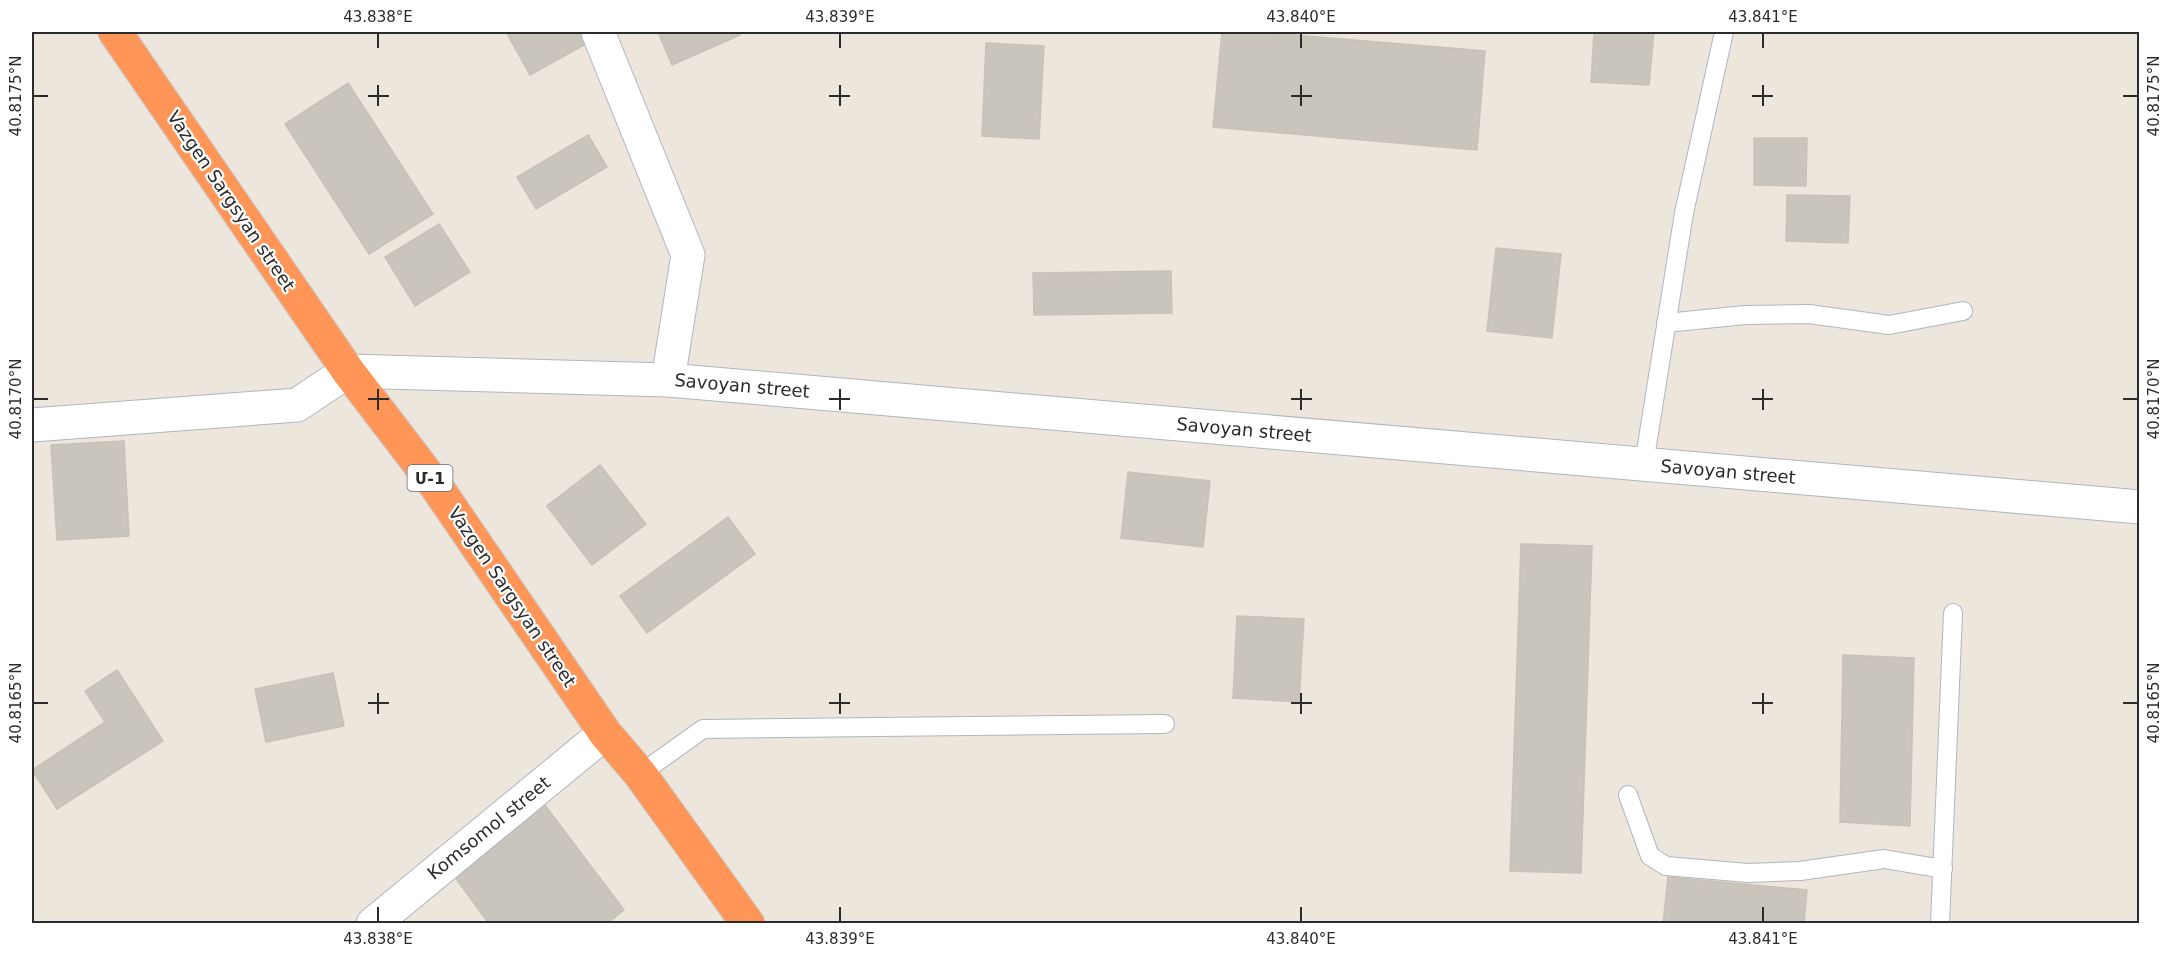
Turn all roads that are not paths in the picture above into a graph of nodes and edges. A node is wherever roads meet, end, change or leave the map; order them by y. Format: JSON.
{"nodes":[{"id":1,"x":115,"y":32,"type":"edge"},
{"id":2,"x":598,"y":32,"type":"edge"},
{"id":3,"x":1724,"y":32,"type":"edge"},
{"id":4,"x":1963,"y":311,"type":"dead end"},
{"id":5,"x":1666,"y":323,"type":"junction"},
{"id":6,"x":348,"y":371,"type":"junction"},
{"id":7,"x":668,"y":380,"type":"junction"},
{"id":8,"x":32,"y":425,"type":"edge"},
{"id":9,"x":1644,"y":464,"type":"junction"},
{"id":10,"x":2139,"y":507,"type":"edge"},
{"id":11,"x":1953,"y":613,"type":"dead end"},
{"id":12,"x":1166,"y":724,"type":"dead end"},
{"id":13,"x":605,"y":734,"type":"junction"},
{"id":14,"x":640,"y":774,"type":"junction"},
{"id":15,"x":1628,"y":795,"type":"dead end"},
{"id":16,"x":1943,"y":869,"type":"junction"},
{"id":17,"x":373,"y":924,"type":"edge"},
{"id":18,"x":748,"y":924,"type":"edge"},
{"id":19,"x":1940,"y":924,"type":"edge"}],
"edges":[{"from":1,"to":6,"type":"highway","name":"Vazgen Sargsyan street","number":"Մ-1"},
{"from":2,"to":7,"type":"street"},
{"from":3,"to":5,"type":"lane"},
{"from":4,"to":5,"type":"lane"},
{"from":5,"to":9,"type":"lane"},
{"from":6,"to":7,"type":"street","name":"Savoyan street"},
{"from":6,"to":8,"type":"street"},
{"from":6,"to":13,"type":"highway","name":"Vazgen Sargsyan street","number":"Մ-1"},
{"from":7,"to":9,"type":"street","name":"Savoyan street"},
{"from":9,"to":10,"type":"street","name":"Savoyan street"},
{"from":11,"to":16,"type":"lane"},
{"from":12,"to":14,"type":"lane"},
{"from":13,"to":14,"type":"highway","name":"Vazgen Sargsyan street","number":"Մ-1"},
{"from":13,"to":17,"type":"street","name":"Komsomol street"},
{"from":14,"to":18,"type":"highway","name":"Vazgen Sargsyan street","number":"Մ-1"},
{"from":15,"to":16,"type":"lane"},
{"from":16,"to":19,"type":"lane"}]}
